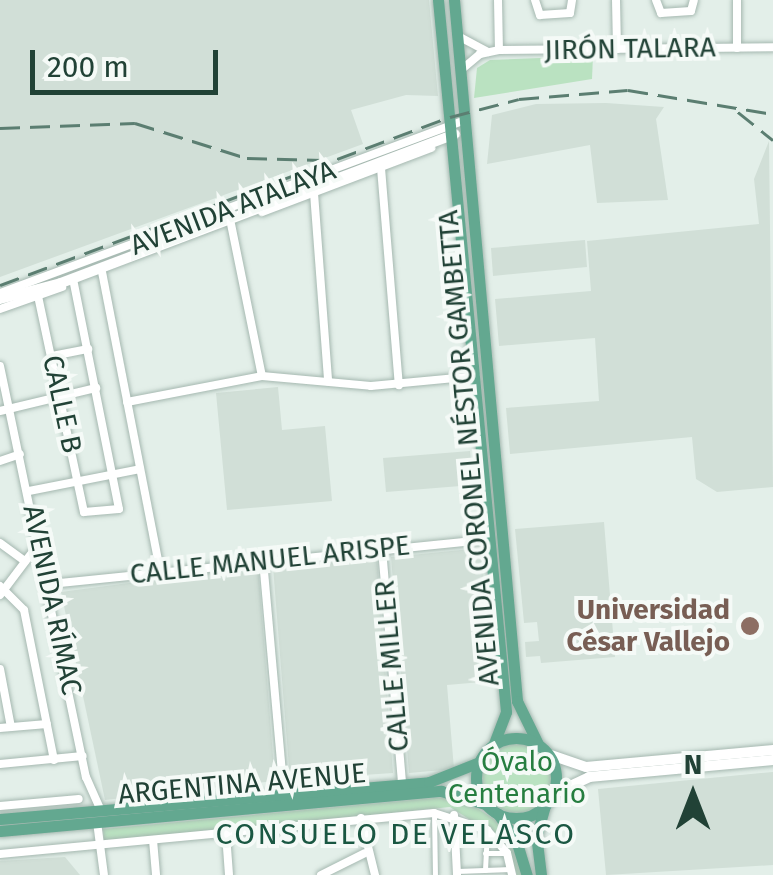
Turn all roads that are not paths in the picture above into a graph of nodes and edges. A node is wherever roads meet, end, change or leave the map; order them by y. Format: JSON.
{"nodes":[{"id":1,"x":438,"y":0,"type":"edge"},
{"id":2,"x":454,"y":0,"type":"edge"},
{"id":3,"x":498,"y":0,"type":"edge"},
{"id":4,"x":535,"y":0,"type":"edge"},
{"id":5,"x":572,"y":0,"type":"edge"},
{"id":6,"x":616,"y":0,"type":"edge"},
{"id":7,"x":656,"y":0,"type":"edge"},
{"id":8,"x":694,"y":0,"type":"edge"},
{"id":9,"x":737,"y":0,"type":"edge"},
{"id":10,"x":458,"y":36,"type":"junction"},
{"id":11,"x":738,"y":48,"type":"junction"},
{"id":12,"x":773,"y":48,"type":"edge"},
{"id":13,"x":617,"y":49,"type":"junction"},
{"id":14,"x":499,"y":50,"type":"junction"},
{"id":15,"x":488,"y":52,"type":"junction"},
{"id":16,"x":461,"y":70,"type":"junction"},
{"id":17,"x":466,"y":126,"type":"junction"},
{"id":18,"x":452,"y":133,"type":"junction"},
{"id":19,"x":381,"y":168,"type":"junction"},
{"id":20,"x":314,"y":193,"type":"junction"},
{"id":21,"x":231,"y":224,"type":"junction"},
{"id":22,"x":102,"y":272,"type":"junction"},
{"id":23,"x":74,"y":283,"type":"junction"},
{"id":24,"x":0,"y":296,"type":"edge"},
{"id":25,"x":38,"y":296,"type":"junction"},
{"id":26,"x":0,"y":309,"type":"edge"},
{"id":27,"x":88,"y":349,"type":"junction"},
{"id":28,"x":52,"y":356,"type":"junction"},
{"id":29,"x":0,"y":366,"type":"edge"},
{"id":30,"x":262,"y":376,"type":"junction"},
{"id":31,"x":476,"y":376,"type":"junction"},
{"id":32,"x":328,"y":381,"type":"junction"},
{"id":33,"x":399,"y":385,"type":"junction"},
{"id":34,"x":96,"y":388,"type":"junction"},
{"id":35,"x":61,"y":396,"type":"junction"},
{"id":36,"x":127,"y":402,"type":"junction"},
{"id":37,"x":10,"y":408,"type":"junction"},
{"id":38,"x":0,"y":411,"type":"edge"},
{"id":39,"x":20,"y":454,"type":"junction"},
{"id":40,"x":0,"y":461,"type":"edge"},
{"id":41,"x":140,"y":470,"type":"junction"},
{"id":42,"x":114,"y":475,"type":"junction"},
{"id":43,"x":78,"y":482,"type":"junction"},
{"id":44,"x":29,"y":492,"type":"junction"},
{"id":45,"x":491,"y":538,"type":"junction"},
{"id":46,"x":40,"y":542,"type":"junction"},
{"id":47,"x":0,"y":543,"type":"edge"},
{"id":48,"x":382,"y":548,"type":"junction"},
{"id":49,"x":263,"y":560,"type":"junction"},
{"id":50,"x":25,"y":561,"type":"junction"},
{"id":51,"x":160,"y":570,"type":"junction"},
{"id":52,"x":50,"y":584,"type":"junction"},
{"id":53,"x":1,"y":590,"type":"edge"},
{"id":54,"x":0,"y":668,"type":"edge"},
{"id":55,"x":47,"y":724,"type":"junction"},
{"id":56,"x":11,"y":727,"type":"junction"},
{"id":57,"x":0,"y":728,"type":"edge"},
{"id":58,"x":493,"y":746,"type":"junction"},
{"id":59,"x":543,"y":750,"type":"junction"},
{"id":60,"x":773,"y":750,"type":"edge"},
{"id":61,"x":83,"y":756,"type":"junction"},
{"id":62,"x":729,"y":759,"type":"junction"},
{"id":63,"x":54,"y":760,"type":"junction"},
{"id":64,"x":773,"y":760,"type":"edge"},
{"id":65,"x":477,"y":763,"type":"junction"},
{"id":66,"x":0,"y":764,"type":"edge"},
{"id":67,"x":612,"y":770,"type":"junction"},
{"id":68,"x":86,"y":777,"type":"junction"},
{"id":69,"x":402,"y":784,"type":"junction"},
{"id":70,"x":284,"y":794,"type":"junction"},
{"id":71,"x":553,"y":794,"type":"junction"},
{"id":72,"x":79,"y":798,"type":"junction"},
{"id":73,"x":485,"y":804,"type":"junction"},
{"id":74,"x":0,"y":806,"type":"edge"},
{"id":75,"x":545,"y":806,"type":"junction"},
{"id":76,"x":65,"y":813,"type":"junction"},
{"id":77,"x":434,"y":814,"type":"junction"},
{"id":78,"x":498,"y":814,"type":"junction"},
{"id":79,"x":454,"y":815,"type":"junction"},
{"id":80,"x":99,"y":816,"type":"junction"},
{"id":81,"x":361,"y":818,"type":"junction"},
{"id":82,"x":0,"y":819,"type":"edge"},
{"id":83,"x":0,"y":830,"type":"edge"},
{"id":84,"x":488,"y":830,"type":"junction"},
{"id":85,"x":226,"y":834,"type":"junction"},
{"id":86,"x":153,"y":840,"type":"junction"},
{"id":87,"x":100,"y":845,"type":"junction"},
{"id":88,"x":506,"y":852,"type":"junction"},
{"id":89,"x":365,"y":853,"type":"junction"},
{"id":90,"x":484,"y":853,"type":"junction"},
{"id":91,"x":0,"y":854,"type":"edge"},
{"id":92,"x":485,"y":870,"type":"junction"},
{"id":93,"x":511,"y":872,"type":"edge"},
{"id":94,"x":457,"y":873,"type":"edge"},
{"id":95,"x":104,"y":875,"type":"edge"},
{"id":96,"x":156,"y":875,"type":"edge"},
{"id":97,"x":229,"y":875,"type":"edge"},
{"id":98,"x":322,"y":875,"type":"edge"},
{"id":99,"x":374,"y":875,"type":"edge"},
{"id":100,"x":435,"y":875,"type":"edge"},
{"id":101,"x":527,"y":875,"type":"edge"},
{"id":102,"x":541,"y":875,"type":"edge"}],
"edges":[{"from":1,"to":18,"type":"main road","name":"AVENIDA CORONEL NÉSTOR GAMBETTA"},
{"from":2,"to":10,"type":"main road","name":"AVENIDA CORONEL NÉSTOR GAMBETTA"},
{"from":3,"to":14,"type":"street"},
{"from":4,"to":5,"type":"street"},
{"from":6,"to":13,"type":"street"},
{"from":7,"to":8,"type":"street"},
{"from":9,"to":11,"type":"street"},
{"from":10,"to":15,"type":"street"},
{"from":10,"to":16,"type":"main road","name":"AVENIDA CORONEL NÉSTOR GAMBETTA"},
{"from":11,"to":12,"type":"street","name":"JIRÓN TALARA"},
{"from":11,"to":13,"type":"street","name":"JIRÓN TALARA"},
{"from":13,"to":14,"type":"street","name":"JIRÓN TALARA"},
{"from":14,"to":15,"type":"street","name":"JIRÓN TALARA"},
{"from":15,"to":16,"type":"street","name":"JIRÓN TALARA"},
{"from":16,"to":17,"type":"main road","name":"AVENIDA CORONEL NÉSTOR GAMBETTA"},
{"from":17,"to":18,"type":"main road","name":"AVENIDA ATALAYA"},
{"from":17,"to":59,"type":"main road","name":"AVENIDA CORONEL NÉSTOR GAMBETTA"},
{"from":18,"to":19,"type":"street","name":"AVENIDA ATALAYA"},
{"from":18,"to":24,"type":"main road","name":"AVENIDA ATALAYA"},
{"from":18,"to":31,"type":"main road","name":"AVENIDA CORONEL NÉSTOR GAMBETTA"},
{"from":19,"to":20,"type":"street","name":"AVENIDA ATALAYA"},
{"from":19,"to":33,"type":"street"},
{"from":20,"to":21,"type":"street","name":"AVENIDA ATALAYA"},
{"from":20,"to":32,"type":"street"},
{"from":21,"to":22,"type":"street","name":"AVENIDA ATALAYA"},
{"from":21,"to":30,"type":"street"},
{"from":22,"to":23,"type":"street","name":"AVENIDA ATALAYA"},
{"from":22,"to":36,"type":"street"},
{"from":23,"to":25,"type":"street","name":"AVENIDA ATALAYA"},
{"from":23,"to":27,"type":"street"},
{"from":25,"to":26,"type":"street","name":"AVENIDA ATALAYA"},
{"from":25,"to":28,"type":"street","name":"CALLE B"},
{"from":27,"to":28,"type":"street"},
{"from":27,"to":34,"type":"street"},
{"from":28,"to":35,"type":"street","name":"CALLE B"},
{"from":29,"to":37,"type":"street","name":"AVENIDA RÍMAC"},
{"from":30,"to":32,"type":"street"},
{"from":30,"to":36,"type":"street"},
{"from":31,"to":33,"type":"street"},
{"from":31,"to":45,"type":"main road","name":"AVENIDA CORONEL NÉSTOR GAMBETTA"},
{"from":32,"to":33,"type":"street"},
{"from":34,"to":35,"type":"street"},
{"from":34,"to":42,"type":"street"},
{"from":35,"to":37,"type":"street"},
{"from":35,"to":43,"type":"street","name":"CALLE B"},
{"from":36,"to":41,"type":"street"},
{"from":37,"to":38,"type":"street"},
{"from":37,"to":39,"type":"street","name":"AVENIDA RÍMAC"},
{"from":39,"to":40,"type":"street"},
{"from":39,"to":44,"type":"street","name":"AVENIDA RÍMAC"},
{"from":41,"to":42,"type":"street"},
{"from":41,"to":51,"type":"street"},
{"from":42,"to":43,"type":"street"},
{"from":42,"to":43,"type":"street","name":"CALLE B"},
{"from":43,"to":44,"type":"street"},
{"from":44,"to":46,"type":"street","name":"AVENIDA RÍMAC"},
{"from":45,"to":48,"type":"street","name":"CALLE MANUEL ARISPE"},
{"from":45,"to":58,"type":"main road","name":"AVENIDA CORONEL NÉSTOR GAMBETTA"},
{"from":46,"to":50,"type":"street"},
{"from":46,"to":52,"type":"street","name":"AVENIDA RÍMAC"},
{"from":47,"to":50,"type":"street"},
{"from":48,"to":49,"type":"street","name":"CALLE MANUEL ARISPE"},
{"from":48,"to":69,"type":"street","name":"CALLE MILLER"},
{"from":49,"to":51,"type":"street","name":"CALLE MANUEL ARISPE"},
{"from":49,"to":70,"type":"street"},
{"from":50,"to":53,"type":"street"},
{"from":51,"to":52,"type":"street","name":"CALLE MANUEL ARISPE"},
{"from":52,"to":61,"type":"street","name":"AVENIDA RÍMAC"},
{"from":53,"to":55,"type":"street"},
{"from":54,"to":56,"type":"street"},
{"from":55,"to":56,"type":"street"},
{"from":55,"to":63,"type":"street"},
{"from":56,"to":57,"type":"street"},
{"from":58,"to":59,"type":"main road"},
{"from":58,"to":65,"type":"main road"},
{"from":59,"to":67,"type":"main road"},
{"from":59,"to":71,"type":"main road"},
{"from":60,"to":62,"type":"main road"},
{"from":61,"to":63,"type":"street"},
{"from":61,"to":68,"type":"street","name":"AVENIDA RÍMAC"},
{"from":62,"to":64,"type":"main road"},
{"from":62,"to":67,"type":"main road"},
{"from":63,"to":66,"type":"street"},
{"from":65,"to":69,"type":"main road","name":"ARGENTINA AVENUE"},
{"from":65,"to":73,"type":"main road"},
{"from":67,"to":71,"type":"main road"},
{"from":68,"to":72,"type":"street","name":"AVENIDA RÍMAC"},
{"from":68,"to":80,"type":"street","name":"AVENIDA RÍMAC"},
{"from":69,"to":70,"type":"main road","name":"ARGENTINA AVENUE"},
{"from":70,"to":80,"type":"main road","name":"ARGENTINA AVENUE"},
{"from":71,"to":75,"type":"main road"},
{"from":72,"to":74,"type":"street"},
{"from":72,"to":76,"type":"street","name":"AVENIDA RÍMAC"},
{"from":73,"to":78,"type":"main road"},
{"from":73,"to":80,"type":"main road","name":"ARGENTINA AVENUE"},
{"from":75,"to":78,"type":"main road"},
{"from":75,"to":102,"type":"main road"},
{"from":76,"to":80,"type":"main road"},
{"from":76,"to":82,"type":"main road"},
{"from":77,"to":79,"type":"street"},
{"from":77,"to":81,"type":"street"},
{"from":77,"to":100,"type":"street"},
{"from":78,"to":101,"type":"main road"},
{"from":79,"to":84,"type":"street"},
{"from":79,"to":94,"type":"street"},
{"from":80,"to":83,"type":"main road","name":"ARGENTINA AVENUE"},
{"from":80,"to":87,"type":"street","name":"AVENIDA RÍMAC"},
{"from":81,"to":85,"type":"street"},
{"from":81,"to":89,"type":"street"},
{"from":84,"to":88,"type":"street"},
{"from":84,"to":90,"type":"street"},
{"from":85,"to":86,"type":"street"},
{"from":85,"to":97,"type":"street"},
{"from":86,"to":87,"type":"street"},
{"from":86,"to":96,"type":"street"},
{"from":87,"to":91,"type":"street"},
{"from":87,"to":95,"type":"street","name":"AVENIDA RÍMAC"},
{"from":88,"to":90,"type":"street"},
{"from":88,"to":93,"type":"street"},
{"from":89,"to":98,"type":"street"},
{"from":89,"to":99,"type":"street"},
{"from":90,"to":92,"type":"street"},
{"from":92,"to":93,"type":"street"},
{"from":92,"to":94,"type":"street"}]}
